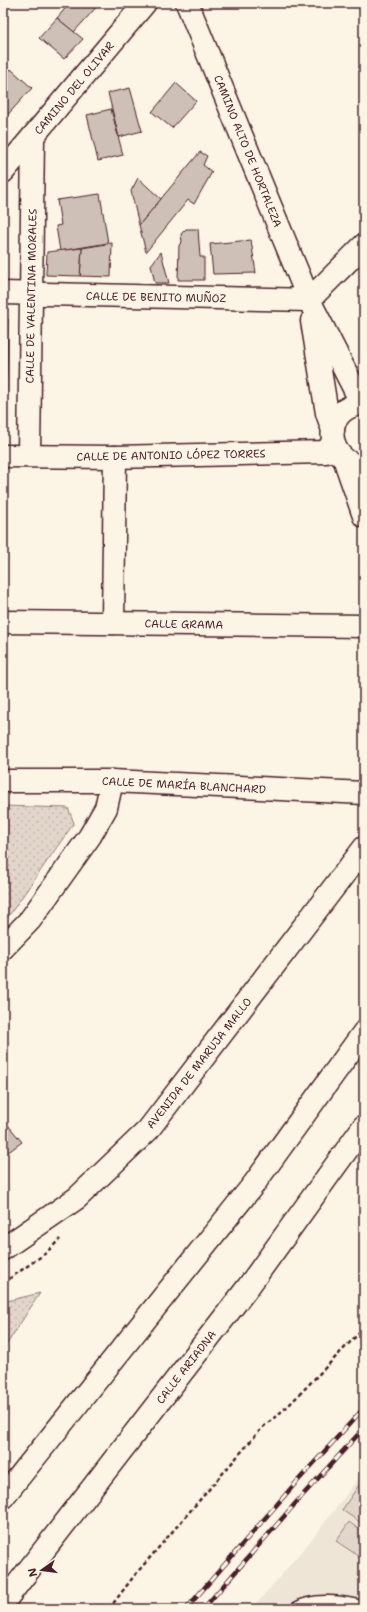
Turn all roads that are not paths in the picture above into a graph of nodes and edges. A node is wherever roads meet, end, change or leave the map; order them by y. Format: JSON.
{"nodes":[{"id":1,"x":145,"y":3,"type":"edge"},
{"id":2,"x":187,"y":3,"type":"edge"},
{"id":3,"x":33,"y":137,"type":"junction"},
{"id":4,"x":3,"y":172,"type":"edge"},
{"id":5,"x":364,"y":245,"type":"edge"},
{"id":6,"x":3,"y":293,"type":"edge"},
{"id":7,"x":31,"y":294,"type":"junction"},
{"id":8,"x":309,"y":300,"type":"junction"},
{"id":9,"x":363,"y":404,"type":"edge"},
{"id":10,"x":333,"y":436,"type":"junction"},
{"id":11,"x":3,"y":456,"type":"edge"},
{"id":12,"x":28,"y":456,"type":"junction"},
{"id":13,"x":115,"y":456,"type":"junction"},
{"id":14,"x":355,"y":464,"type":"edge"},
{"id":15,"x":364,"y":516,"type":"edge"},
{"id":16,"x":3,"y":622,"type":"edge"},
{"id":17,"x":113,"y":623,"type":"junction"},
{"id":18,"x":364,"y":626,"type":"edge"},
{"id":19,"x":3,"y":781,"type":"edge"},
{"id":20,"x":112,"y":781,"type":"junction"},
{"id":21,"x":364,"y":793,"type":"edge"},
{"id":22,"x":364,"y":848,"type":"edge"},
{"id":23,"x":3,"y":948,"type":"edge"},
{"id":24,"x":364,"y":1032,"type":"edge"},
{"id":25,"x":364,"y":1126,"type":"edge"},
{"id":26,"x":3,"y":1249,"type":"edge"},
{"id":27,"x":3,"y":1497,"type":"edge"},
{"id":28,"x":3,"y":1603,"type":"edge"},
{"id":29,"x":364,"y":1608,"type":"edge"},
{"id":30,"x":297,"y":1609,"type":"edge"}],
"edges":[{"from":1,"to":3,"type":"main road","name":"CAMINO DEL OLIVAR"},
{"from":2,"to":8,"type":"main road","name":"CAMINO ALTO DE HORTALEZA"},
{"from":3,"to":4,"type":"main road","name":"CAMINO DEL OLIVAR"},
{"from":3,"to":7,"type":"main road","name":"CALLE DE VALENTINA MORALES"},
{"from":5,"to":8,"type":"main road"},
{"from":6,"to":7,"type":"main road","name":"CALLE DE BENITO MUÑOZ"},
{"from":7,"to":8,"type":"main road","name":"CALLE DE BENITO MUÑOZ"},
{"from":7,"to":12,"type":"main road","name":"CALLE DE VALENTINA MORALES"},
{"from":8,"to":9,"type":"main road","name":"CAMINO ALTO DE HORTALEZA"},
{"from":8,"to":10,"type":"main road","name":"CAMINO ALTO DE HORTALEZA"},
{"from":9,"to":10,"type":"main road"},
{"from":10,"to":13,"type":"main road","name":"CALLE DE ANTONIO LÓPEZ TORRES"},
{"from":10,"to":14,"type":"main road","name":"CAMINO ALTO DE HORTALEZA"},
{"from":11,"to":12,"type":"main road","name":"CALLE DE ANTONIO LÓPEZ TORRES"},
{"from":12,"to":13,"type":"main road","name":"CALLE DE ANTONIO LÓPEZ TORRES"},
{"from":13,"to":17,"type":"main road"},
{"from":14,"to":15,"type":"main road"},
{"from":16,"to":17,"type":"main road","name":"CALLE GRAMA"},
{"from":17,"to":18,"type":"main road","name":"CALLE GRAMA"},
{"from":19,"to":20,"type":"main road","name":"CALLE DE MARÍA BLANCHARD"},
{"from":20,"to":21,"type":"main road","name":"CALLE DE MARÍA BLANCHARD"},
{"from":20,"to":23,"type":"main road"},
{"from":22,"to":26,"type":"main road","name":"AVENIDA DE MARUJA MALLO"},
{"from":24,"to":27,"type":"main road"},
{"from":25,"to":28,"type":"main road","name":"CALLE ARIADNA"},
{"from":29,"to":30,"type":"lane"}]}
